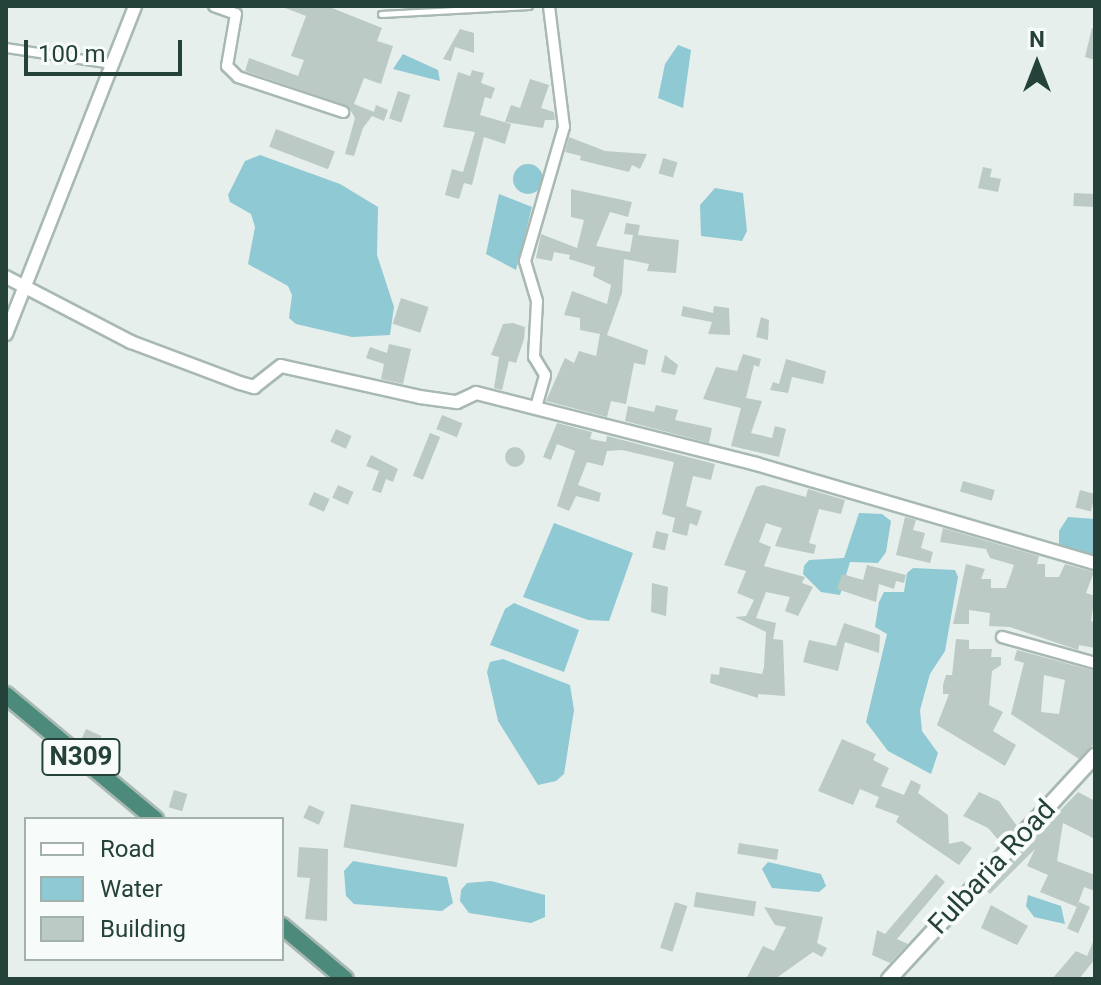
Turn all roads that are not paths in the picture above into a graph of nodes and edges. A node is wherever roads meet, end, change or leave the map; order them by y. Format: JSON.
{"nodes":[{"id":1,"x":135,"y":6,"type":"edge"},
{"id":2,"x":214,"y":6,"type":"edge"},
{"id":3,"x":529,"y":6,"type":"edge"},
{"id":4,"x":549,"y":6,"type":"edge"},
{"id":5,"x":381,"y":14,"type":"dead end"},
{"id":6,"x":6,"y":48,"type":"edge"},
{"id":7,"x":112,"y":64,"type":"junction"},
{"id":8,"x":343,"y":112,"type":"dead end"},
{"id":9,"x":6,"y":277,"type":"edge"},
{"id":10,"x":27,"y":288,"type":"junction"},
{"id":11,"x":6,"y":334,"type":"edge"},
{"id":12,"x":536,"y":407,"type":"junction"},
{"id":13,"x":1095,"y":563,"type":"edge"},
{"id":14,"x":1002,"y":637,"type":"dead end"},
{"id":15,"x":1095,"y":663,"type":"edge"},
{"id":16,"x":6,"y":695,"type":"edge"},
{"id":17,"x":1095,"y":756,"type":"edge"},
{"id":18,"x":153,"y":817,"type":"edge"},
{"id":19,"x":284,"y":928,"type":"edge"},
{"id":20,"x":345,"y":979,"type":"edge"},
{"id":21,"x":889,"y":979,"type":"edge"}],
"edges":[{"from":1,"to":7,"type":"street"},
{"from":2,"to":8,"type":"street"},
{"from":3,"to":5,"type":"lane"},
{"from":4,"to":12,"type":"street"},
{"from":6,"to":7,"type":"street"},
{"from":7,"to":10,"type":"street"},
{"from":9,"to":10,"type":"street"},
{"from":10,"to":11,"type":"street"},
{"from":10,"to":12,"type":"street"},
{"from":12,"to":13,"type":"street"},
{"from":14,"to":15,"type":"street"},
{"from":16,"to":18,"type":"highway","number":"N309"},
{"from":17,"to":21,"type":"main road","name":"Fulbaria Road"},
{"from":19,"to":20,"type":"highway"}]}
